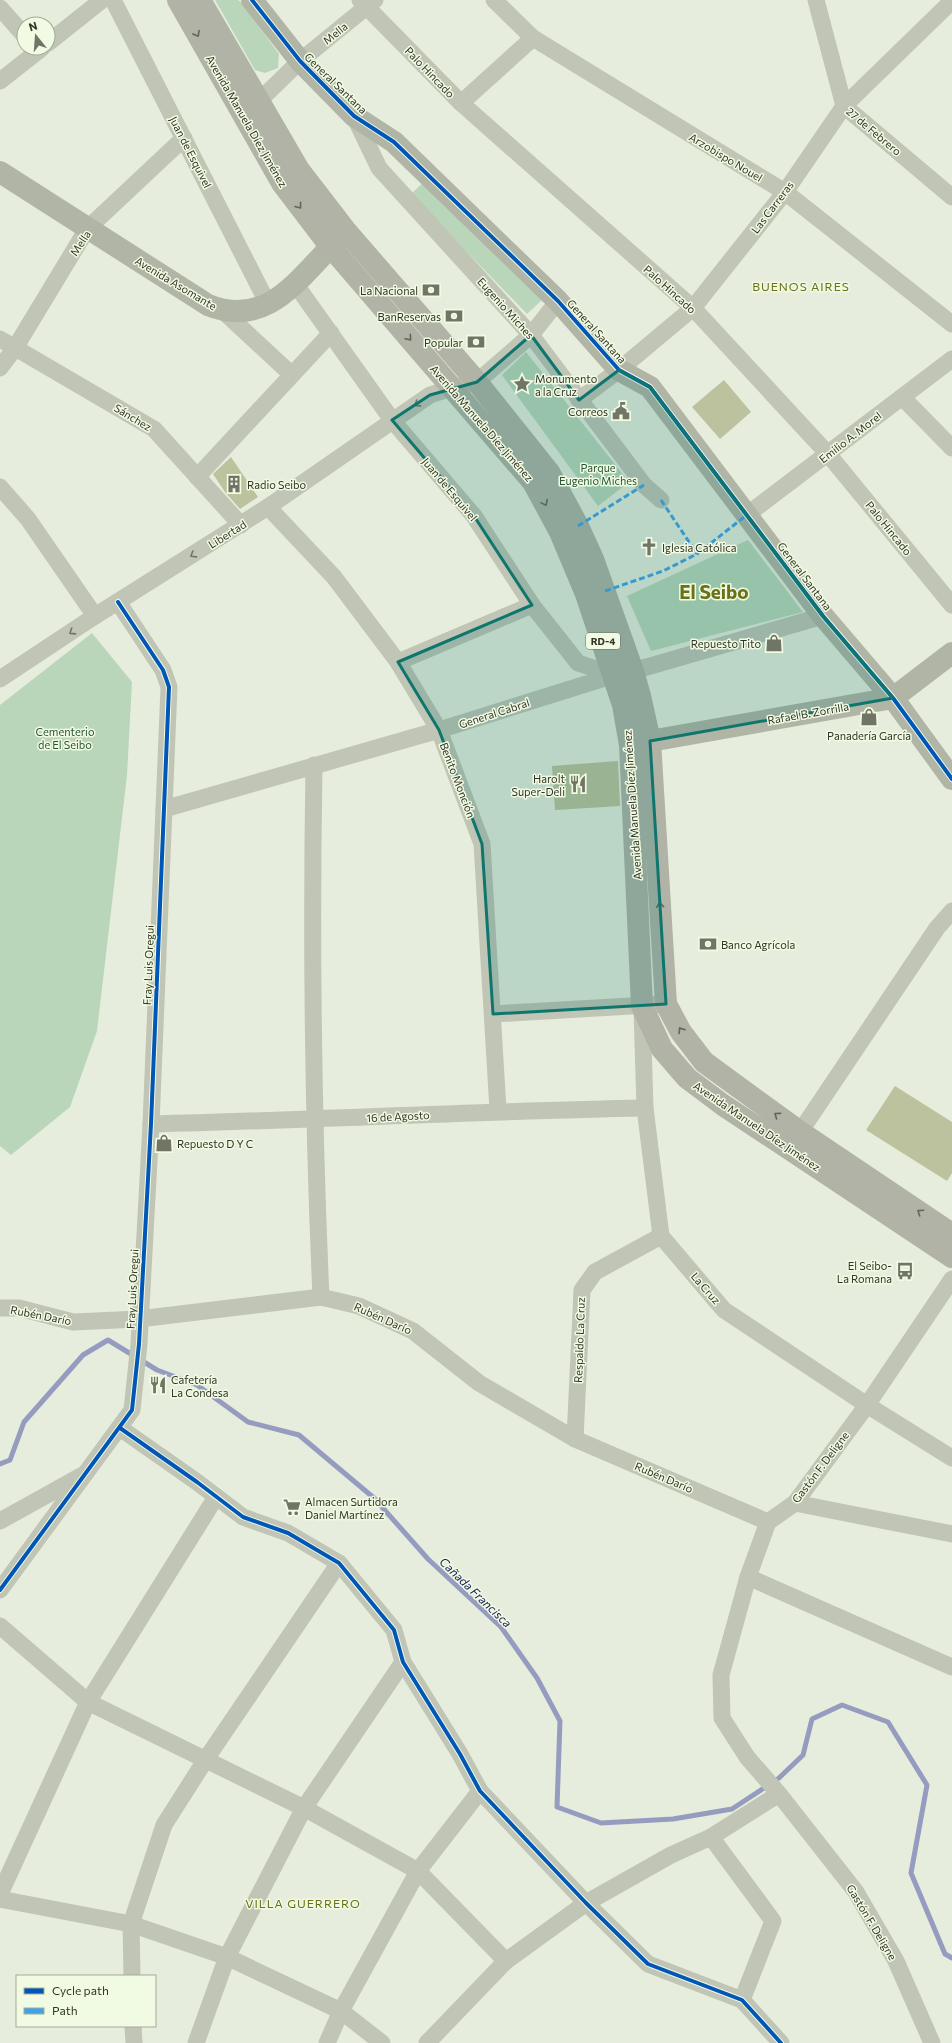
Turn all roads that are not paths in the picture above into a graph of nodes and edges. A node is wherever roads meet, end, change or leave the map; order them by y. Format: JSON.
{"nodes":[{"id":1,"x":102,"y":0,"type":"edge"},
{"id":2,"x":113,"y":0,"type":"edge"},
{"id":3,"x":178,"y":0,"type":"edge"},
{"id":4,"x":200,"y":0,"type":"edge"},
{"id":5,"x":252,"y":0,"type":"edge"},
{"id":6,"x":494,"y":0,"type":"edge"},
{"id":7,"x":816,"y":0,"type":"edge"},
{"id":8,"x":952,"y":1,"type":"edge"},
{"id":9,"x":367,"y":2,"type":"edge"},
{"id":10,"x":0,"y":8,"type":"edge"},
{"id":11,"x":16,"y":26,"type":"edge"},
{"id":12,"x":56,"y":36,"type":"edge"},
{"id":13,"x":533,"y":38,"type":"junction"},
{"id":14,"x":31,"y":56,"type":"edge"},
{"id":15,"x":300,"y":61,"type":"junction"},
{"id":16,"x":0,"y":81,"type":"edge"},
{"id":17,"x":258,"y":101,"type":"junction"},
{"id":18,"x":461,"y":103,"type":"junction"},
{"id":19,"x":844,"y":106,"type":"junction"},
{"id":20,"x":241,"y":114,"type":"junction"},
{"id":21,"x":354,"y":116,"type":"junction"},
{"id":22,"x":184,"y":138,"type":"junction"},
{"id":23,"x":0,"y":172,"type":"edge"},
{"id":24,"x":785,"y":192,"type":"junction"},
{"id":25,"x":952,"y":196,"type":"edge"},
{"id":26,"x":88,"y":229,"type":"junction"},
{"id":27,"x":346,"y":231,"type":"junction"},
{"id":28,"x":330,"y":246,"type":"junction"},
{"id":29,"x":296,"y":285,"type":"junction"},
{"id":30,"x":558,"y":301,"type":"junction"},
{"id":31,"x":268,"y":304,"type":"junction"},
{"id":32,"x":693,"y":308,"type":"junction"},
{"id":33,"x":222,"y":311,"type":"junction"},
{"id":34,"x":952,"y":324,"type":"edge"},
{"id":35,"x":331,"y":333,"type":"junction"},
{"id":36,"x":531,"y":335,"type":"junction"},
{"id":37,"x":0,"y":339,"type":"edge"},
{"id":38,"x":15,"y":348,"type":"junction"},
{"id":39,"x":952,"y":359,"type":"edge"},
{"id":40,"x":0,"y":368,"type":"edge"},
{"id":41,"x":619,"y":370,"type":"junction"},
{"id":42,"x":292,"y":375,"type":"junction"},
{"id":43,"x":477,"y":382,"type":"junction"},
{"id":44,"x":452,"y":388,"type":"junction"},
{"id":45,"x":902,"y":397,"type":"junction"},
{"id":46,"x":579,"y":400,"type":"junction"},
{"id":47,"x":392,"y":420,"type":"junction"},
{"id":48,"x":952,"y":448,"type":"edge"},
{"id":49,"x":828,"y":454,"type":"junction"},
{"id":50,"x":197,"y":477,"type":"junction"},
{"id":51,"x":0,"y":487,"type":"edge"},
{"id":52,"x":661,"y":500,"type":"dead end"},
{"id":53,"x":268,"y":507,"type":"junction"},
{"id":54,"x":748,"y":514,"type":"junction"},
{"id":55,"x":241,"y":525,"type":"junction"},
{"id":56,"x":118,"y":602,"type":"junction"},
{"id":57,"x":532,"y":605,"type":"junction"},
{"id":58,"x":952,"y":605,"type":"edge"},
{"id":59,"x":95,"y":616,"type":"junction"},
{"id":60,"x":823,"y":616,"type":"junction"},
{"id":61,"x":952,"y":653,"type":"edge"},
{"id":62,"x":398,"y":662,"type":"junction"},
{"id":63,"x":624,"y":673,"type":"junction"},
{"id":64,"x":2,"y":676,"type":"edge"},
{"id":65,"x":893,"y":698,"type":"junction"},
{"id":66,"x":439,"y":730,"type":"junction"},
{"id":67,"x":650,"y":741,"type":"junction"},
{"id":68,"x":314,"y":765,"type":"junction"},
{"id":69,"x":952,"y":779,"type":"edge"},
{"id":70,"x":164,"y":809,"type":"junction"},
{"id":71,"x":952,"y":911,"type":"edge"},
{"id":72,"x":666,"y":1004,"type":"junction"},
{"id":73,"x":642,"y":1006,"type":"junction"},
{"id":74,"x":493,"y":1014,"type":"junction"},
{"id":75,"x":645,"y":1108,"type":"junction"},
{"id":76,"x":498,"y":1110,"type":"junction"},
{"id":77,"x":314,"y":1120,"type":"junction"},
{"id":78,"x":151,"y":1124,"type":"junction"},
{"id":79,"x":800,"y":1132,"type":"junction"},
{"id":80,"x":952,"y":1234,"type":"edge"},
{"id":81,"x":661,"y":1236,"type":"junction"},
{"id":82,"x":952,"y":1257,"type":"edge"},
{"id":83,"x":952,"y":1279,"type":"edge"},
{"id":84,"x":322,"y":1297,"type":"junction"},
{"id":85,"x":0,"y":1308,"type":"edge"},
{"id":86,"x":139,"y":1319,"type":"junction"},
{"id":87,"x":866,"y":1405,"type":"junction"},
{"id":88,"x":120,"y":1428,"type":"junction"},
{"id":89,"x":575,"y":1439,"type":"junction"},
{"id":90,"x":952,"y":1458,"type":"edge"},
{"id":91,"x":87,"y":1473,"type":"junction"},
{"id":92,"x":216,"y":1497,"type":"junction"},
{"id":93,"x":795,"y":1503,"type":"junction"},
{"id":94,"x":0,"y":1521,"type":"edge"},
{"id":95,"x":768,"y":1522,"type":"junction"},
{"id":96,"x":952,"y":1534,"type":"edge"},
{"id":97,"x":339,"y":1563,"type":"junction"},
{"id":98,"x":748,"y":1577,"type":"junction"},
{"id":99,"x":0,"y":1590,"type":"edge"},
{"id":100,"x":0,"y":1626,"type":"edge"},
{"id":101,"x":404,"y":1662,"type":"junction"},
{"id":102,"x":952,"y":1667,"type":"edge"},
{"id":103,"x":88,"y":1702,"type":"junction"},
{"id":104,"x":206,"y":1759,"type":"junction"},
{"id":105,"x":480,"y":1791,"type":"junction"},
{"id":106,"x":779,"y":1794,"type":"junction"},
{"id":107,"x":304,"y":1808,"type":"junction"},
{"id":108,"x":711,"y":1837,"type":"junction"},
{"id":109,"x":418,"y":1871,"type":"junction"},
{"id":110,"x":0,"y":1894,"type":"edge"},
{"id":111,"x":0,"y":1899,"type":"edge"},
{"id":112,"x":586,"y":1903,"type":"junction"},
{"id":113,"x":131,"y":1924,"type":"junction"},
{"id":114,"x":227,"y":1957,"type":"junction"},
{"id":115,"x":506,"y":1961,"type":"junction"},
{"id":116,"x":132,"y":1975,"type":"edge"},
{"id":117,"x":742,"y":2000,"type":"junction"},
{"id":118,"x":341,"y":2011,"type":"junction"},
{"id":119,"x":133,"y":2027,"type":"edge"},
{"id":120,"x":134,"y":2043,"type":"edge"},
{"id":121,"x":196,"y":2043,"type":"edge"},
{"id":122,"x":327,"y":2043,"type":"edge"},
{"id":123,"x":382,"y":2043,"type":"edge"},
{"id":124,"x":428,"y":2043,"type":"edge"},
{"id":125,"x":781,"y":2043,"type":"edge"},
{"id":126,"x":932,"y":2043,"type":"edge"}],
"edges":[{"from":1,"to":12,"type":"street"},
{"from":2,"to":22,"type":"street","name":"Juan de Esquivel"},
{"from":3,"to":20,"type":"main road","name":"Avenida Manuela Díez Jiménez","number":"RD-4","one_way":true},
{"from":4,"to":17,"type":"main road","name":"Avenida Manuela Díez Jiménez","number":"RD-4"},
{"from":5,"to":15,"type":"street","name":"General Santana"},
{"from":6,"to":13,"type":"street","name":"Arzobispo Nouel"},
{"from":7,"to":19,"type":"street","name":"27 de Febrero"},
{"from":8,"to":19,"type":"street","name":"Las Carreras"},
{"from":9,"to":15,"type":"street","name":"Mella"},
{"from":9,"to":18,"type":"street","name":"Palo Hincado"},
{"from":10,"to":11,"type":"street"},
{"from":13,"to":18,"type":"street"},
{"from":13,"to":24,"type":"street","name":"Arzobispo Nouel"},
{"from":14,"to":16,"type":"street"},
{"from":15,"to":17,"type":"street","name":"Mella"},
{"from":15,"to":21,"type":"street","name":"General Santana"},
{"from":17,"to":20,"type":"street","name":"Mella"},
{"from":17,"to":27,"type":"main road","name":"Avenida Manuela Díez Jiménez","number":"RD-4"},
{"from":18,"to":32,"type":"street","name":"Palo Hincado"},
{"from":19,"to":24,"type":"street","name":"Las Carreras"},
{"from":19,"to":25,"type":"street","name":"27 de Febrero"},
{"from":20,"to":28,"type":"main road","name":"Avenida Manuela Díez Jiménez","number":"RD-4","one_way":true},
{"from":21,"to":30,"type":"street","name":"General Santana"},
{"from":21,"to":36,"type":"street","name":"Eugenio Miches"},
{"from":22,"to":26,"type":"street","name":"Mella"},
{"from":22,"to":31,"type":"street","name":"Juan de Esquivel"},
{"from":23,"to":26,"type":"street","name":"Avenida Asomante"},
{"from":24,"to":32,"type":"street","name":"Las Carreras"},
{"from":24,"to":34,"type":"street","name":"Arzobispo Nouel"},
{"from":26,"to":33,"type":"street","name":"Avenida Asomante"},
{"from":26,"to":38,"type":"street","name":"Mella"},
{"from":27,"to":28,"type":"street","name":"Avenida Asomante"},
{"from":27,"to":43,"type":"main road","name":"Avenida Manuela Díez Jiménez","number":"RD-4"},
{"from":28,"to":29,"type":"street","name":"Avenida Asomante"},
{"from":28,"to":44,"type":"main road","name":"Avenida Manuela Díez Jiménez","number":"RD-4","one_way":true},
{"from":29,"to":31,"type":"street","name":"Avenida Asomante"},
{"from":29,"to":35,"type":"street","name":"Juan de Esquivel"},
{"from":30,"to":36,"type":"street"},
{"from":30,"to":41,"type":"street","name":"General Santana"},
{"from":31,"to":33,"type":"street","name":"Avenida Asomante"},
{"from":32,"to":41,"type":"street","name":"Las Carreras"},
{"from":32,"to":49,"type":"street","name":"Palo Hincado"},
{"from":33,"to":42,"type":"street"},
{"from":35,"to":42,"type":"street"},
{"from":35,"to":47,"type":"street","name":"Juan de Esquivel"},
{"from":36,"to":43,"type":"street"},
{"from":36,"to":46,"type":"street","name":"Eugenio Miches"},
{"from":37,"to":38,"type":"street","name":"Sánchez"},
{"from":38,"to":40,"type":"street","name":"Mella"},
{"from":38,"to":50,"type":"street","name":"Sánchez"},
{"from":39,"to":45,"type":"street","name":"Emilio A. Morel"},
{"from":41,"to":46,"type":"street","name":"Las Carreras"},
{"from":41,"to":54,"type":"street","name":"General Santana"},
{"from":42,"to":50,"type":"street"},
{"from":43,"to":44,"type":"street","name":"Libertad"},
{"from":43,"to":63,"type":"main road","name":"Avenida Manuela Díez Jiménez","number":"RD-4"},
{"from":44,"to":47,"type":"street","name":"Libertad","one_way":true},
{"from":44,"to":63,"type":"main road","name":"Avenida Manuela Díez Jiménez","number":"RD-4","one_way":true},
{"from":45,"to":48,"type":"street"},
{"from":45,"to":49,"type":"street","name":"Emilio A. Morel"},
{"from":46,"to":52,"type":"street","name":"Eugenio Miches"},
{"from":47,"to":53,"type":"street","name":"Libertad"},
{"from":47,"to":57,"type":"street","name":"Juan de Esquivel"},
{"from":49,"to":54,"type":"street","name":"Emilio A. Morel"},
{"from":49,"to":58,"type":"street","name":"Palo Hincado"},
{"from":50,"to":55,"type":"street","name":"Sánchez"},
{"from":51,"to":59,"type":"street"},
{"from":53,"to":55,"type":"street","name":"Libertad"},
{"from":53,"to":62,"type":"street","name":"Benito Monción"},
{"from":54,"to":60,"type":"street","name":"General Santana"},
{"from":55,"to":56,"type":"street","name":"Libertad","one_way":true},
{"from":56,"to":59,"type":"street","name":"Libertad"},
{"from":56,"to":70,"type":"street","name":"Fray Luis Oregui"},
{"from":57,"to":62,"type":"street"},
{"from":57,"to":63,"type":"street","name":"Juan de Esquivel"},
{"from":59,"to":64,"type":"street","name":"Libertad","one_way":true},
{"from":60,"to":63,"type":"street","name":"General Cabral"},
{"from":60,"to":65,"type":"street","name":"General Santana"},
{"from":61,"to":65,"type":"street","name":"Rafael B. Zorrilla"},
{"from":62,"to":66,"type":"street","name":"Benito Monción"},
{"from":63,"to":66,"type":"street","name":"General Cabral"},
{"from":63,"to":67,"type":"main road","name":"Avenida Manuela Díez Jiménez","number":"RD-4"},
{"from":63,"to":73,"type":"main road","name":"Avenida Manuela Díez Jiménez","number":"RD-4"},
{"from":65,"to":67,"type":"street","name":"Rafael B. Zorrilla"},
{"from":65,"to":69,"type":"street","name":"General Santana"},
{"from":66,"to":68,"type":"street","name":"General Cabral"},
{"from":66,"to":74,"type":"street","name":"Benito Monción"},
{"from":72,"to":67,"type":"main road","name":"Avenida Manuela Díez Jiménez","number":"RD-4","one_way":true},
{"from":68,"to":70,"type":"street","name":"General Cabral"},
{"from":68,"to":77,"type":"street"},
{"from":70,"to":78,"type":"street","name":"Fray Luis Oregui"},
{"from":71,"to":79,"type":"street"},
{"from":72,"to":73,"type":"street"},
{"from":79,"to":72,"type":"main road","name":"Avenida Manuela Díez Jiménez","number":"RD-4","one_way":true},
{"from":73,"to":74,"type":"street"},
{"from":73,"to":75,"type":"street"},
{"from":73,"to":82,"type":"main road","name":"Avenida Manuela Díez Jiménez","number":"RD-4"},
{"from":74,"to":76,"type":"street","name":"Benito Monción"},
{"from":75,"to":76,"type":"street","name":"16 de Agosto"},
{"from":75,"to":81,"type":"street"},
{"from":76,"to":77,"type":"street","name":"16 de Agosto"},
{"from":77,"to":78,"type":"street","name":"16 de Agosto"},
{"from":77,"to":84,"type":"street"},
{"from":78,"to":86,"type":"street","name":"Fray Luis Oregui"},
{"from":80,"to":79,"type":"main road","name":"Avenida Manuela Díez Jiménez","number":"RD-4","one_way":true},
{"from":81,"to":87,"type":"street","name":"La Cruz"},
{"from":81,"to":89,"type":"street","name":"Respaldo La Cruz"},
{"from":83,"to":87,"type":"street","name":"Gastón F. Deligne"},
{"from":84,"to":86,"type":"street","name":"Rubén Darío"},
{"from":84,"to":89,"type":"street","name":"Rubén Darío"},
{"from":85,"to":86,"type":"street","name":"Rubén Darío"},
{"from":86,"to":88,"type":"street","name":"Fray Luis Oregui"},
{"from":87,"to":90,"type":"street","name":"La Cruz"},
{"from":87,"to":93,"type":"street","name":"Gastón F. Deligne"},
{"from":88,"to":91,"type":"street"},
{"from":88,"to":92,"type":"street"},
{"from":89,"to":95,"type":"street","name":"Rubén Darío"},
{"from":91,"to":94,"type":"street"},
{"from":91,"to":99,"type":"street"},
{"from":92,"to":97,"type":"street"},
{"from":92,"to":103,"type":"street"},
{"from":93,"to":95,"type":"street","name":"Gastón F. Deligne"},
{"from":93,"to":96,"type":"street"},
{"from":95,"to":98,"type":"street"},
{"from":97,"to":101,"type":"street"},
{"from":97,"to":104,"type":"street"},
{"from":98,"to":102,"type":"street"},
{"from":98,"to":106,"type":"street","name":"Gastón F. Deligne"},
{"from":100,"to":103,"type":"street"},
{"from":101,"to":105,"type":"street"},
{"from":101,"to":107,"type":"street"},
{"from":103,"to":104,"type":"street"},
{"from":103,"to":110,"type":"street"},
{"from":104,"to":107,"type":"street"},
{"from":104,"to":113,"type":"street"},
{"from":105,"to":109,"type":"street"},
{"from":105,"to":112,"type":"street"},
{"from":106,"to":108,"type":"street"},
{"from":106,"to":126,"type":"street","name":"Gastón F. Deligne"},
{"from":107,"to":109,"type":"street"},
{"from":107,"to":114,"type":"street"},
{"from":108,"to":112,"type":"street"},
{"from":108,"to":117,"type":"street"},
{"from":109,"to":115,"type":"street"},
{"from":109,"to":118,"type":"street"},
{"from":111,"to":113,"type":"street"},
{"from":112,"to":115,"type":"street"},
{"from":112,"to":117,"type":"street"},
{"from":113,"to":114,"type":"street"},
{"from":113,"to":116,"type":"street"},
{"from":114,"to":118,"type":"street"},
{"from":114,"to":121,"type":"street"},
{"from":115,"to":124,"type":"street"},
{"from":117,"to":125,"type":"street"},
{"from":118,"to":122,"type":"street"},
{"from":118,"to":123,"type":"street"},
{"from":119,"to":120,"type":"street"}]}
